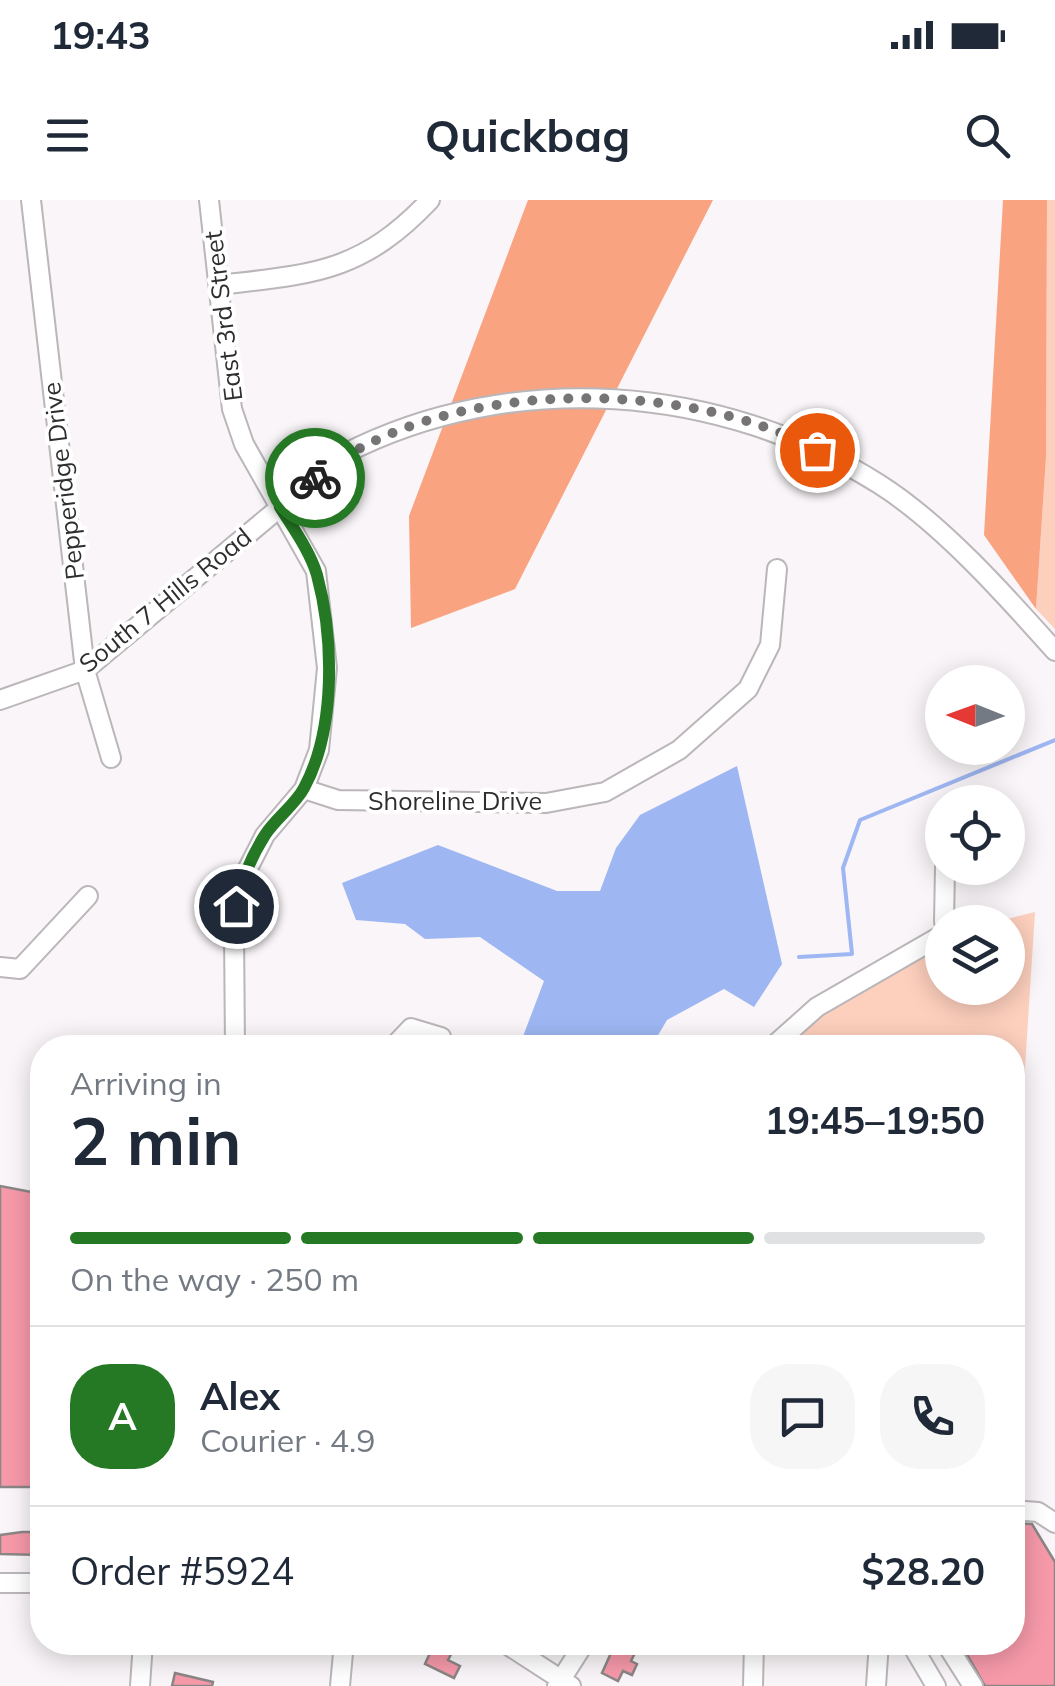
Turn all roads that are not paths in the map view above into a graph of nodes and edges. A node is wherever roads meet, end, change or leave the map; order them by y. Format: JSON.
{"nodes":[{"id":1,"x":31,"y":200,"type":"edge"},
{"id":2,"x":209,"y":200,"type":"edge"},
{"id":3,"x":430,"y":200,"type":"edge"},
{"id":4,"x":219,"y":285,"type":"junction"},
{"id":5,"x":280,"y":507,"type":"junction"},
{"id":6,"x":776,"y":569,"type":"dead end"},
{"id":7,"x":1055,"y":651,"type":"edge"},
{"id":8,"x":85,"y":670,"type":"junction"},
{"id":9,"x":0,"y":700,"type":"edge"},
{"id":10,"x":111,"y":758,"type":"dead end"},
{"id":11,"x":304,"y":790,"type":"junction"},
{"id":12,"x":88,"y":896,"type":"dead end"},
{"id":13,"x":925,"y":945,"type":"edge"},
{"id":14,"x":0,"y":967,"type":"edge"},
{"id":15,"x":411,"y":1028,"type":"junction"},
{"id":16,"x":235,"y":1035,"type":"edge"},
{"id":17,"x":404,"y":1035,"type":"edge"},
{"id":18,"x":412,"y":1035,"type":"edge"},
{"id":19,"x":438,"y":1035,"type":"edge"},
{"id":20,"x":785,"y":1035,"type":"edge"},
{"id":21,"x":1025,"y":1511,"type":"edge"},
{"id":22,"x":1055,"y":1523,"type":"edge"},
{"id":23,"x":0,"y":1583,"type":"edge"},
{"id":24,"x":30,"y":1583,"type":"edge"},
{"id":25,"x":142,"y":1655,"type":"edge"},
{"id":26,"x":343,"y":1655,"type":"edge"},
{"id":27,"x":522,"y":1655,"type":"edge"},
{"id":28,"x":578,"y":1655,"type":"edge"},
{"id":29,"x":754,"y":1655,"type":"edge"},
{"id":30,"x":878,"y":1655,"type":"edge"},
{"id":31,"x":918,"y":1655,"type":"edge"},
{"id":32,"x":953,"y":1655,"type":"edge"},
{"id":33,"x":563,"y":1684,"type":"edge"},
{"id":34,"x":140,"y":1686,"type":"edge"},
{"id":35,"x":340,"y":1686,"type":"edge"},
{"id":36,"x":753,"y":1686,"type":"edge"},
{"id":37,"x":876,"y":1686,"type":"edge"},
{"id":38,"x":936,"y":1686,"type":"edge"},
{"id":39,"x":972,"y":1686,"type":"edge"}],
"edges":[{"from":1,"to":8,"type":"street","name":"Pepperidge Drive"},
{"from":2,"to":4,"type":"street","name":"East 3rd Street"},
{"from":3,"to":4,"type":"street"},
{"from":4,"to":5,"type":"street","name":"East 3rd Street"},
{"from":5,"to":7,"type":"street","name":"South 7 Hills Road"},
{"from":5,"to":8,"type":"street","name":"South 7 Hills Road"},
{"from":5,"to":11,"type":"street","name":"East 3rd Street"},
{"from":6,"to":11,"type":"street","name":"Shoreline Drive"},
{"from":8,"to":9,"type":"street","name":"South 7 Hills Road"},
{"from":8,"to":10,"type":"street","name":"Pepperidge Drive"},
{"from":11,"to":16,"type":"street","name":"East 3rd Street"},
{"from":12,"to":14,"type":"street"},
{"from":13,"to":20,"type":"street"},
{"from":15,"to":17,"type":"street"},
{"from":15,"to":18,"type":"street"},
{"from":15,"to":19,"type":"street"},
{"from":21,"to":22,"type":"street"},
{"from":23,"to":24,"type":"street"},
{"from":25,"to":34,"type":"street"},
{"from":26,"to":35,"type":"street"},
{"from":27,"to":33,"type":"street"},
{"from":28,"to":33,"type":"street"},
{"from":29,"to":36,"type":"street"},
{"from":30,"to":37,"type":"street"},
{"from":31,"to":38,"type":"street"},
{"from":32,"to":39,"type":"street"}]}
